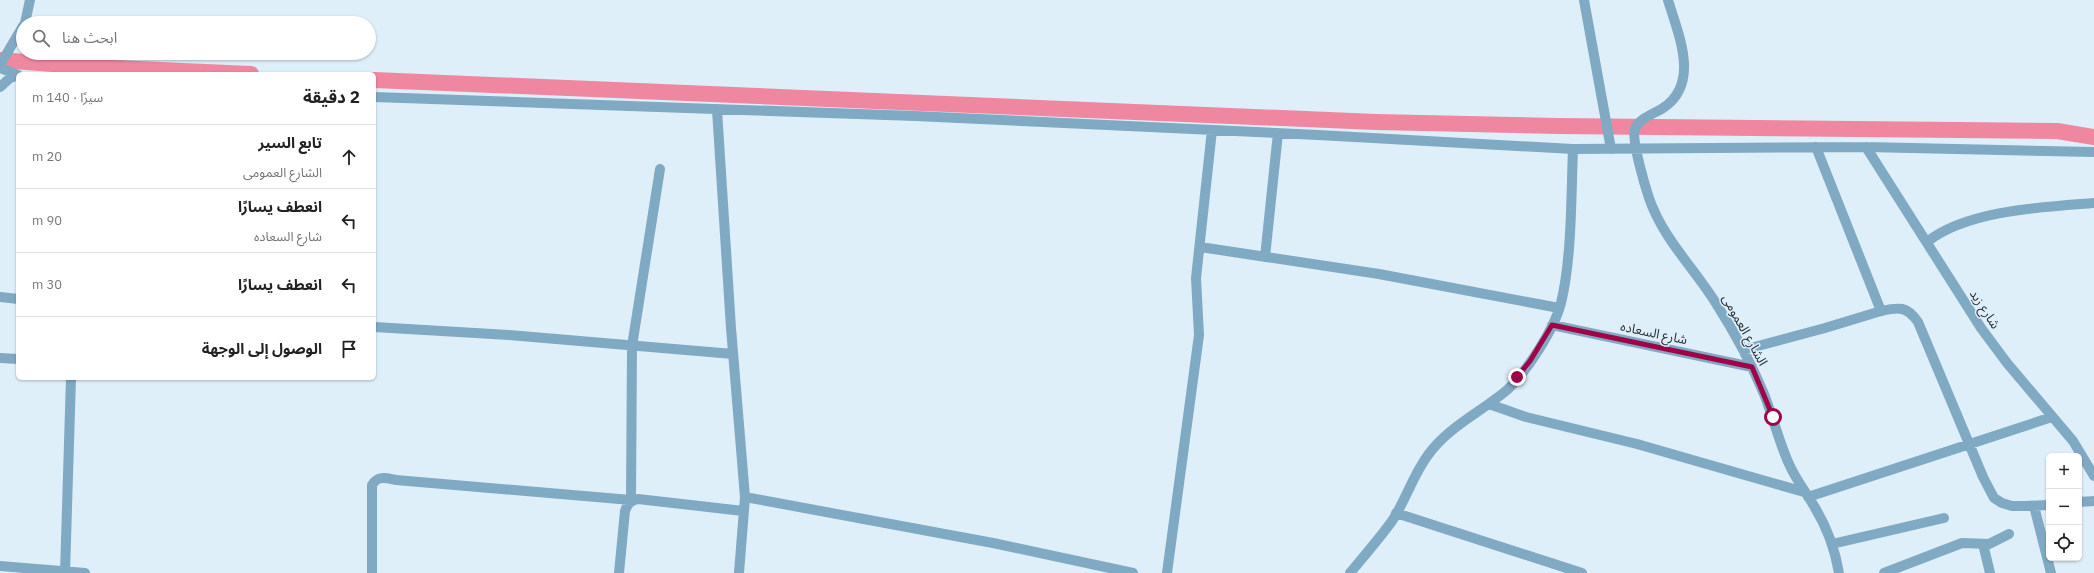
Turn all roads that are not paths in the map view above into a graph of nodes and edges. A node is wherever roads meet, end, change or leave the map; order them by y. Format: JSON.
{"nodes":[{"id":1,"x":30,"y":0,"type":"edge"},
{"id":2,"x":1584,"y":0,"type":"edge"},
{"id":3,"x":1668,"y":0,"type":"edge"},
{"id":4,"x":27,"y":16,"type":"edge"},
{"id":5,"x":16,"y":38,"type":"edge"},
{"id":6,"x":0,"y":65,"type":"edge"},
{"id":7,"x":0,"y":68,"type":"edge"},
{"id":8,"x":16,"y":74,"type":"edge"},
{"id":9,"x":16,"y":76,"type":"edge"},
{"id":10,"x":0,"y":87,"type":"edge"},
{"id":11,"x":376,"y":97,"type":"edge"},
{"id":12,"x":717,"y":110,"type":"junction"},
{"id":13,"x":1212,"y":130,"type":"junction"},
{"id":14,"x":1278,"y":133,"type":"junction"},
{"id":15,"x":1816,"y":147,"type":"junction"},
{"id":16,"x":1866,"y":147,"type":"junction"},
{"id":17,"x":1573,"y":149,"type":"junction"},
{"id":18,"x":1610,"y":149,"type":"junction"},
{"id":19,"x":1637,"y":149,"type":"junction"},
{"id":20,"x":2094,"y":152,"type":"edge"},
{"id":21,"x":660,"y":169,"type":"dead end"},
{"id":22,"x":2094,"y":203,"type":"edge"},
{"id":23,"x":1927,"y":242,"type":"junction"},
{"id":24,"x":1200,"y":247,"type":"junction"},
{"id":25,"x":1265,"y":257,"type":"junction"},
{"id":26,"x":0,"y":297,"type":"edge"},
{"id":27,"x":16,"y":299,"type":"edge"},
{"id":28,"x":1559,"y":308,"type":"junction"},
{"id":29,"x":1881,"y":311,"type":"junction"},
{"id":30,"x":1552,"y":325,"type":"junction"},
{"id":31,"x":376,"y":327,"type":"edge"},
{"id":32,"x":632,"y":346,"type":"junction"},
{"id":33,"x":1743,"y":350,"type":"junction"},
{"id":34,"x":733,"y":354,"type":"junction"},
{"id":35,"x":0,"y":358,"type":"edge"},
{"id":36,"x":16,"y":359,"type":"edge"},
{"id":37,"x":1752,"y":367,"type":"junction"},
{"id":38,"x":71,"y":380,"type":"edge"},
{"id":39,"x":1489,"y":404,"type":"junction"},
{"id":40,"x":2052,"y":417,"type":"junction"},
{"id":41,"x":1968,"y":443,"type":"junction"},
{"id":42,"x":2093,"y":470,"type":"edge"},
{"id":43,"x":1806,"y":495,"type":"junction"},
{"id":44,"x":745,"y":497,"type":"junction"},
{"id":45,"x":631,"y":500,"type":"junction"},
{"id":46,"x":2094,"y":501,"type":"edge"},
{"id":47,"x":2082,"y":502,"type":"edge"},
{"id":48,"x":2046,"y":505,"type":"edge"},
{"id":49,"x":2034,"y":506,"type":"junction"},
{"id":50,"x":743,"y":511,"type":"junction"},
{"id":51,"x":1396,"y":513,"type":"junction"},
{"id":52,"x":1944,"y":518,"type":"dead end"},
{"id":53,"x":2009,"y":534,"type":"dead end"},
{"id":54,"x":1832,"y":544,"type":"junction"},
{"id":55,"x":1984,"y":544,"type":"junction"},
{"id":56,"x":0,"y":566,"type":"edge"},
{"id":57,"x":65,"y":572,"type":"edge"},
{"id":58,"x":85,"y":573,"type":"edge"},
{"id":59,"x":372,"y":573,"type":"edge"},
{"id":60,"x":619,"y":573,"type":"edge"},
{"id":61,"x":741,"y":573,"type":"edge"},
{"id":62,"x":1133,"y":573,"type":"edge"},
{"id":63,"x":1167,"y":573,"type":"edge"},
{"id":64,"x":1350,"y":573,"type":"edge"},
{"id":65,"x":1582,"y":573,"type":"edge"},
{"id":66,"x":1839,"y":573,"type":"edge"},
{"id":67,"x":1884,"y":573,"type":"edge"},
{"id":68,"x":1990,"y":573,"type":"edge"},
{"id":69,"x":2051,"y":573,"type":"edge"}],
"edges":[{"from":1,"to":4,"type":"street"},
{"from":2,"to":18,"type":"street"},
{"from":3,"to":19,"type":"street","name":"الشارع العمومى"},
{"from":5,"to":6,"type":"street"},
{"from":7,"to":8,"type":"street"},
{"from":9,"to":10,"type":"street"},
{"from":11,"to":12,"type":"street"},
{"from":12,"to":13,"type":"street"},
{"from":12,"to":34,"type":"street"},
{"from":13,"to":14,"type":"street"},
{"from":13,"to":24,"type":"street"},
{"from":14,"to":17,"type":"street"},
{"from":14,"to":25,"type":"street"},
{"from":15,"to":16,"type":"street"},
{"from":15,"to":19,"type":"street"},
{"from":15,"to":29,"type":"street"},
{"from":16,"to":20,"type":"street"},
{"from":16,"to":23,"type":"street","name":"شارع زيد"},
{"from":17,"to":18,"type":"street"},
{"from":17,"to":28,"type":"street"},
{"from":18,"to":19,"type":"street"},
{"from":19,"to":33,"type":"street","name":"الشارع العمومى"},
{"from":21,"to":32,"type":"street"},
{"from":22,"to":23,"type":"street"},
{"from":23,"to":40,"type":"street","name":"شارع زيد"},
{"from":24,"to":25,"type":"street"},
{"from":24,"to":63,"type":"street"},
{"from":25,"to":28,"type":"street"},
{"from":26,"to":27,"type":"street"},
{"from":28,"to":30,"type":"street"},
{"from":29,"to":33,"type":"street"},
{"from":29,"to":41,"type":"street"},
{"from":30,"to":37,"type":"street","name":"شارع السعاده"},
{"from":30,"to":39,"type":"street"},
{"from":31,"to":32,"type":"street"},
{"from":32,"to":34,"type":"street"},
{"from":32,"to":45,"type":"street"},
{"from":33,"to":37,"type":"street","name":"الشارع العمومى"},
{"from":34,"to":44,"type":"street"},
{"from":35,"to":36,"type":"street"},
{"from":37,"to":43,"type":"street","name":"الشارع العمومى"},
{"from":38,"to":57,"type":"street"},
{"from":39,"to":43,"type":"street"},
{"from":39,"to":51,"type":"street"},
{"from":40,"to":41,"type":"street"},
{"from":40,"to":42,"type":"street","name":"شارع زيد"},
{"from":41,"to":43,"type":"street"},
{"from":41,"to":49,"type":"street"},
{"from":43,"to":54,"type":"street","name":"الشارع العمومى"},
{"from":44,"to":50,"type":"street"},
{"from":44,"to":62,"type":"street"},
{"from":45,"to":50,"type":"street"},
{"from":45,"to":59,"type":"street"},
{"from":45,"to":60,"type":"street"},
{"from":46,"to":47,"type":"street"},
{"from":48,"to":49,"type":"street"},
{"from":49,"to":69,"type":"street"},
{"from":50,"to":61,"type":"street"},
{"from":51,"to":64,"type":"street"},
{"from":51,"to":65,"type":"street"},
{"from":52,"to":54,"type":"street"},
{"from":53,"to":55,"type":"street"},
{"from":54,"to":66,"type":"street","name":"الشارع العمومى"},
{"from":55,"to":67,"type":"street"},
{"from":55,"to":68,"type":"street"},
{"from":56,"to":57,"type":"street"},
{"from":57,"to":58,"type":"street"}]}
